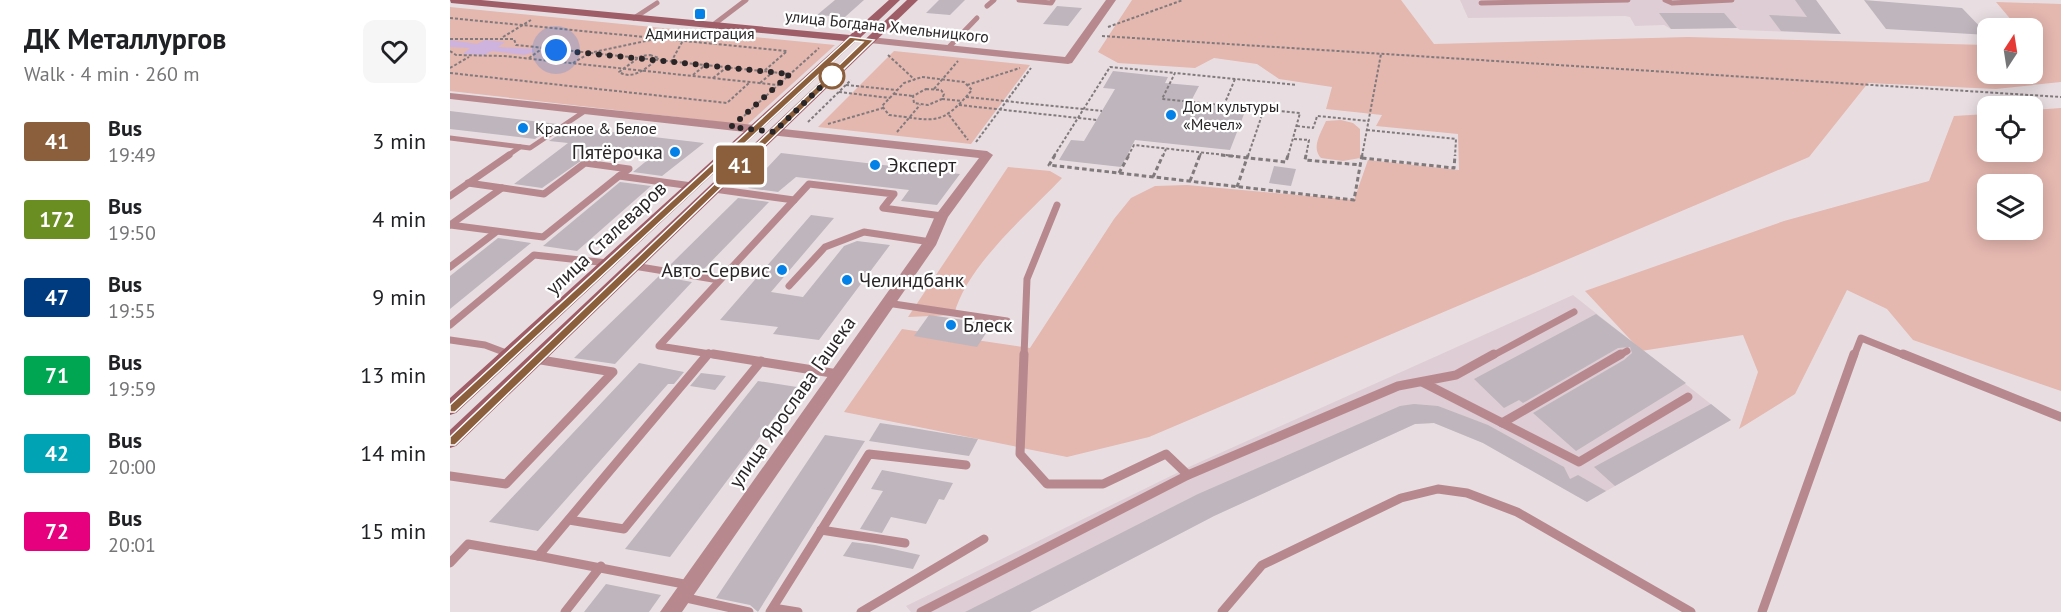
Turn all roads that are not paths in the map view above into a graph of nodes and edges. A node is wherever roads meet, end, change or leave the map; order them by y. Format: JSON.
{"nodes":[{"id":1,"x":451,"y":0,"type":"edge"},
{"id":2,"x":746,"y":0,"type":"edge"},
{"id":3,"x":895,"y":0,"type":"edge"},
{"id":4,"x":913,"y":0,"type":"edge"},
{"id":5,"x":994,"y":0,"type":"edge"},
{"id":6,"x":1019,"y":0,"type":"edge"},
{"id":7,"x":1053,"y":0,"type":"edge"},
{"id":8,"x":1103,"y":0,"type":"edge"},
{"id":9,"x":1111,"y":0,"type":"edge"},
{"id":10,"x":1628,"y":0,"type":"edge"},
{"id":11,"x":1665,"y":0,"type":"edge"},
{"id":12,"x":1732,"y":0,"type":"edge"},
{"id":13,"x":477,"y":1,"type":"edge"},
{"id":14,"x":657,"y":3,"type":"dead end"},
{"id":15,"x":1481,"y":3,"type":"dead end"},
{"id":16,"x":987,"y":6,"type":"dead end"},
{"id":17,"x":634,"y":18,"type":"junction"},
{"id":18,"x":977,"y":18,"type":"dead end"},
{"id":19,"x":713,"y":25,"type":"junction"},
{"id":20,"x":853,"y":39,"type":"junction"},
{"id":21,"x":870,"y":40,"type":"junction"},
{"id":22,"x":949,"y":52,"type":"junction"},
{"id":23,"x":450,"y":96,"type":"edge"},
{"id":24,"x":585,"y":111,"type":"junction"},
{"id":25,"x":754,"y":129,"type":"junction"},
{"id":26,"x":774,"y":132,"type":"junction"},
{"id":27,"x":450,"y":138,"type":"edge"},
{"id":28,"x":520,"y":147,"type":"junction"},
{"id":29,"x":619,"y":176,"type":"junction"},
{"id":30,"x":468,"y":183,"type":"junction"},
{"id":31,"x":693,"y":186,"type":"junction"},
{"id":32,"x":501,"y":188,"type":"junction"},
{"id":33,"x":714,"y":189,"type":"junction"},
{"id":34,"x":450,"y":196,"type":"edge"},
{"id":35,"x":794,"y":200,"type":"junction"},
{"id":36,"x":1057,"y":205,"type":"dead end"},
{"id":37,"x":942,"y":216,"type":"junction"},
{"id":38,"x":450,"y":225,"type":"edge"},
{"id":39,"x":496,"y":232,"type":"junction"},
{"id":40,"x":931,"y":242,"type":"junction"},
{"id":41,"x":608,"y":263,"type":"junction"},
{"id":42,"x":634,"y":266,"type":"junction"},
{"id":43,"x":450,"y":267,"type":"edge"},
{"id":44,"x":719,"y":280,"type":"junction"},
{"id":45,"x":789,"y":286,"type":"dead end"},
{"id":46,"x":887,"y":303,"type":"junction"},
{"id":47,"x":1574,"y":312,"type":"dead end"},
{"id":48,"x":1007,"y":321,"type":"dead end"},
{"id":49,"x":450,"y":325,"type":"edge"},
{"id":50,"x":450,"y":340,"type":"edge"},
{"id":51,"x":1627,"y":351,"type":"dead end"},
{"id":52,"x":709,"y":353,"type":"junction"},
{"id":53,"x":509,"y":354,"type":"junction"},
{"id":54,"x":535,"y":360,"type":"junction"},
{"id":55,"x":761,"y":361,"type":"junction"},
{"id":56,"x":838,"y":374,"type":"junction"},
{"id":57,"x":1422,"y":382,"type":"junction"},
{"id":58,"x":1688,"y":397,"type":"dead end"},
{"id":59,"x":450,"y":408,"type":"edge"},
{"id":60,"x":2061,"y":417,"type":"edge"},
{"id":61,"x":1502,"y":423,"type":"junction"},
{"id":62,"x":450,"y":441,"type":"edge"},
{"id":63,"x":966,"y":465,"type":"dead end"},
{"id":64,"x":1188,"y":475,"type":"junction"},
{"id":65,"x":450,"y":476,"type":"edge"},
{"id":66,"x":569,"y":520,"type":"junction"},
{"id":67,"x":821,"y":530,"type":"junction"},
{"id":68,"x":984,"y":539,"type":"dead end"},
{"id":69,"x":905,"y":543,"type":"dead end"},
{"id":70,"x":538,"y":556,"type":"junction"},
{"id":71,"x":450,"y":563,"type":"edge"},
{"id":72,"x":601,"y":566,"type":"junction"},
{"id":73,"x":685,"y":591,"type":"junction"},
{"id":74,"x":772,"y":610,"type":"edge"},
{"id":75,"x":565,"y":612,"type":"edge"},
{"id":76,"x":670,"y":612,"type":"edge"},
{"id":77,"x":749,"y":612,"type":"edge"},
{"id":78,"x":798,"y":612,"type":"edge"},
{"id":79,"x":861,"y":612,"type":"edge"},
{"id":80,"x":921,"y":612,"type":"edge"},
{"id":81,"x":1222,"y":612,"type":"edge"},
{"id":82,"x":1691,"y":612,"type":"edge"},
{"id":83,"x":1762,"y":612,"type":"edge"}],
"edges":[{"from":1,"to":13,"type":"main road","name":"улица Богдана Хмельницкого"},
{"from":2,"to":19,"type":"lane"},
{"from":3,"to":20,"type":"main road","name":"улица Сталеваров"},
{"from":4,"to":21,"type":"main road","name":"улица Сталеваров"},
{"from":5,"to":16,"type":"lane"},
{"from":6,"to":7,"type":"lane"},
{"from":8,"to":9,"type":"lane"},
{"from":9,"to":22,"type":"street","name":"улица Богдана Хмельницкого"},
{"from":10,"to":15,"type":"lane"},
{"from":11,"to":12,"type":"lane"},
{"from":13,"to":17,"type":"main road","name":"улица Богдана Хмельницкого"},
{"from":14,"to":17,"type":"lane"},
{"from":17,"to":19,"type":"main road","name":"улица Богдана Хмельницкого"},
{"from":18,"to":22,"type":"lane"},
{"from":19,"to":20,"type":"main road","name":"улица Богдана Хмельницкого"},
{"from":20,"to":21,"type":"main road","name":"улица Богдана Хмельницкого"},
{"from":20,"to":25,"type":"main road","name":"улица Сталеваров"},
{"from":21,"to":22,"type":"street","name":"улица Богдана Хмельницкого"},
{"from":21,"to":26,"type":"main road","name":"улица Сталеваров"},
{"from":23,"to":24,"type":"street"},
{"from":24,"to":25,"type":"street"},
{"from":24,"to":28,"type":"lane"},
{"from":25,"to":26,"type":"main road"},
{"from":25,"to":31,"type":"main road","name":"улица Сталеваров"},
{"from":26,"to":33,"type":"main road","name":"улица Сталеваров"},
{"from":26,"to":37,"type":"street","name":"улица Ярослава Гашека"},
{"from":27,"to":28,"type":"lane"},
{"from":28,"to":30,"type":"lane"},
{"from":29,"to":31,"type":"lane"},
{"from":29,"to":32,"type":"lane"},
{"from":29,"to":39,"type":"lane"},
{"from":30,"to":32,"type":"lane"},
{"from":30,"to":34,"type":"lane"},
{"from":31,"to":41,"type":"main road","name":"улица Сталеваров"},
{"from":32,"to":38,"type":"lane"},
{"from":33,"to":35,"type":"lane"},
{"from":33,"to":42,"type":"main road","name":"улица Сталеваров"},
{"from":35,"to":37,"type":"lane"},
{"from":35,"to":44,"type":"lane"},
{"from":36,"to":64,"type":"lane"},
{"from":37,"to":40,"type":"street","name":"улица Ярослава Гашека"},
{"from":38,"to":39,"type":"lane"},
{"from":39,"to":43,"type":"lane"},
{"from":40,"to":45,"type":"lane"},
{"from":40,"to":46,"type":"street","name":"улица Ярослава Гашека"},
{"from":41,"to":49,"type":"lane"},
{"from":41,"to":53,"type":"main road","name":"улица Сталеваров"},
{"from":42,"to":44,"type":"lane"},
{"from":42,"to":54,"type":"main road","name":"улица Сталеваров"},
{"from":44,"to":52,"type":"lane"},
{"from":46,"to":48,"type":"lane"},
{"from":46,"to":56,"type":"street","name":"улица Ярослава Гашека"},
{"from":47,"to":57,"type":"lane"},
{"from":50,"to":53,"type":"lane"},
{"from":51,"to":61,"type":"lane"},
{"from":52,"to":55,"type":"lane"},
{"from":52,"to":66,"type":"lane"},
{"from":53,"to":59,"type":"main road","name":"улица Сталеваров"},
{"from":54,"to":62,"type":"main road","name":"улица Сталеваров"},
{"from":54,"to":65,"type":"lane"},
{"from":55,"to":56,"type":"lane"},
{"from":55,"to":66,"type":"lane"},
{"from":56,"to":73,"type":"street","name":"улица Ярослава Гашека"},
{"from":57,"to":61,"type":"lane"},
{"from":57,"to":64,"type":"lane"},
{"from":58,"to":61,"type":"lane"},
{"from":60,"to":83,"type":"lane"},
{"from":63,"to":67,"type":"lane"},
{"from":64,"to":80,"type":"lane"},
{"from":66,"to":70,"type":"lane"},
{"from":67,"to":69,"type":"lane"},
{"from":67,"to":74,"type":"lane"},
{"from":68,"to":79,"type":"lane"},
{"from":70,"to":71,"type":"lane"},
{"from":70,"to":72,"type":"lane"},
{"from":72,"to":73,"type":"lane"},
{"from":72,"to":75,"type":"lane"},
{"from":73,"to":76,"type":"street","name":"улица Ярослава Гашека"},
{"from":73,"to":77,"type":"lane"},
{"from":74,"to":78,"type":"lane"},
{"from":81,"to":82,"type":"lane"}]}
